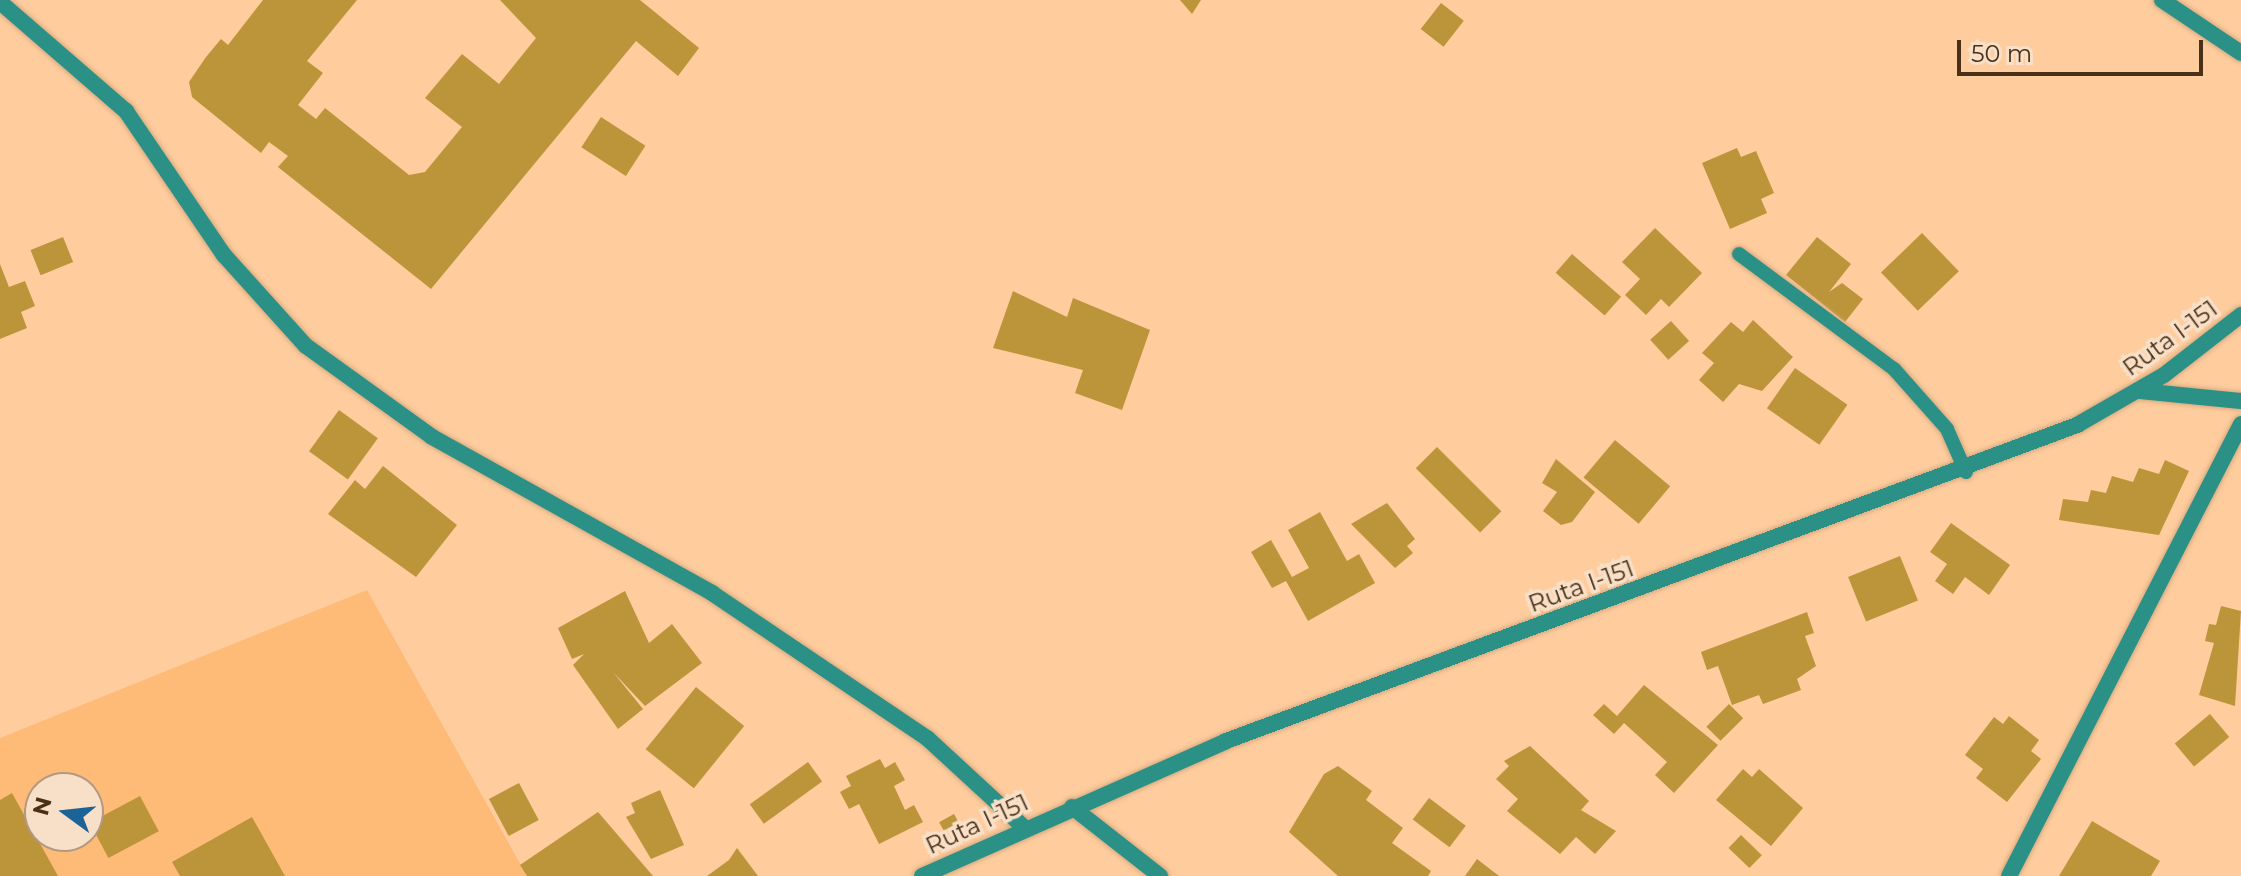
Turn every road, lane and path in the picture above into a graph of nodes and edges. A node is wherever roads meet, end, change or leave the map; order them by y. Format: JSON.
{"nodes":[{"id":1,"x":2162,"y":0,"type":"edge"},
{"id":2,"x":0,"y":2,"type":"edge"},
{"id":3,"x":2241,"y":53,"type":"edge"},
{"id":4,"x":1739,"y":254,"type":"dead end"},
{"id":5,"x":2241,"y":315,"type":"edge"},
{"id":6,"x":2140,"y":391,"type":"junction"},
{"id":7,"x":2241,"y":401,"type":"edge"},
{"id":8,"x":2241,"y":424,"type":"edge"},
{"id":9,"x":1966,"y":472,"type":"junction"},
{"id":10,"x":1072,"y":807,"type":"junction"},
{"id":11,"x":1025,"y":828,"type":"junction"},
{"id":12,"x":922,"y":876,"type":"edge"},
{"id":13,"x":1160,"y":876,"type":"edge"},
{"id":14,"x":2009,"y":876,"type":"edge"}],
"edges":[{"from":1,"to":3,"type":"street"},
{"from":2,"to":11,"type":"street"},
{"from":4,"to":9,"type":"lane"},
{"from":5,"to":6,"type":"street","name":"Ruta I-151"},
{"from":6,"to":7,"type":"street"},
{"from":6,"to":9,"type":"street","name":"Ruta I-151"},
{"from":8,"to":14,"type":"street"},
{"from":9,"to":10,"type":"street","name":"Ruta I-151"},
{"from":10,"to":11,"type":"street","name":"Ruta I-151"},
{"from":10,"to":13,"type":"street"},
{"from":11,"to":12,"type":"street","name":"Ruta I-151"}]}
